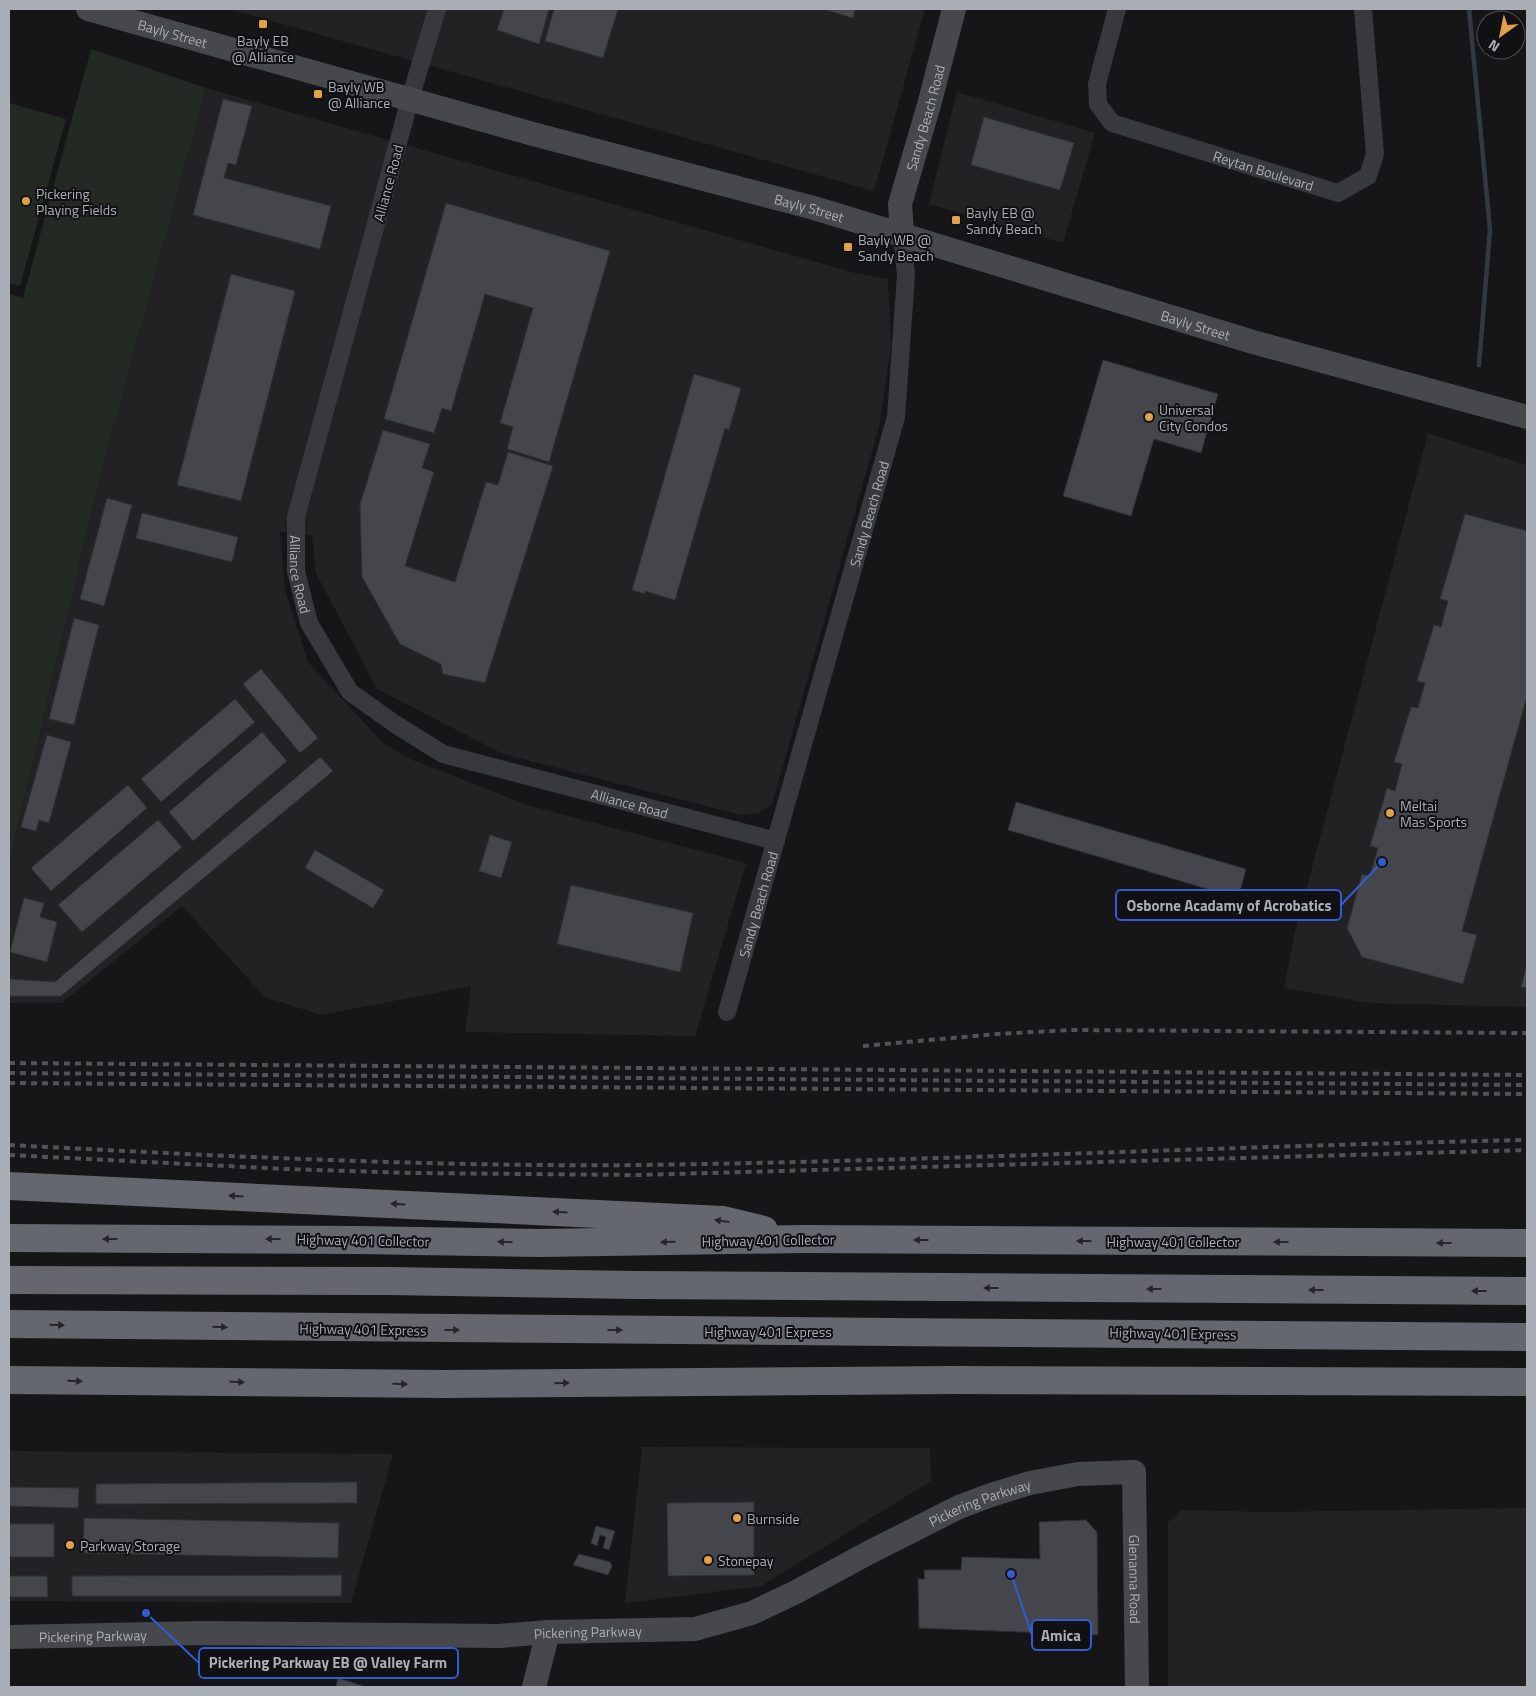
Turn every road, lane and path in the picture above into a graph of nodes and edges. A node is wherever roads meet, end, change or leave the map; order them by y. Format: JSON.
{"nodes":[{"id":1,"x":88,"y":9,"type":"edge"},
{"id":2,"x":437,"y":9,"type":"edge"},
{"id":3,"x":954,"y":9,"type":"edge"},
{"id":4,"x":1117,"y":9,"type":"edge"},
{"id":5,"x":1363,"y":9,"type":"edge"},
{"id":6,"x":410,"y":99,"type":"junction"},
{"id":7,"x":902,"y":234,"type":"junction"},
{"id":8,"x":1527,"y":418,"type":"edge"},
{"id":9,"x":776,"y":841,"type":"junction"},
{"id":10,"x":727,"y":1012,"type":"dead end"},
{"id":11,"x":9,"y":1186,"type":"edge"},
{"id":12,"x":9,"y":1238,"type":"edge"},
{"id":13,"x":804,"y":1239,"type":"junction"},
{"id":14,"x":1527,"y":1243,"type":"edge"},
{"id":15,"x":9,"y":1280,"type":"edge"},
{"id":16,"x":1527,"y":1291,"type":"edge"},
{"id":17,"x":9,"y":1324,"type":"edge"},
{"id":18,"x":1527,"y":1337,"type":"edge"},
{"id":19,"x":9,"y":1380,"type":"edge"},
{"id":20,"x":1527,"y":1382,"type":"edge"},
{"id":21,"x":1134,"y":1472,"type":"joint"},
{"id":22,"x":548,"y":1632,"type":"junction"},
{"id":23,"x":9,"y":1637,"type":"edge"},
{"id":24,"x":534,"y":1687,"type":"edge"},
{"id":25,"x":1137,"y":1687,"type":"edge"}],
"edges":[{"from":1,"to":6,"type":"street","name":"Bayly Street"},
{"from":2,"to":6,"type":"street","name":"Alliance Road"},
{"from":3,"to":7,"type":"street","name":"Sandy Beach Road"},
{"from":4,"to":5,"type":"street","name":"Reytan Boulevard"},
{"from":6,"to":7,"type":"street","name":"Bayly Street"},
{"from":6,"to":9,"type":"street","name":"Alliance Road"},
{"from":7,"to":8,"type":"street","name":"Bayly Street"},
{"from":7,"to":9,"type":"street","name":"Sandy Beach Road"},
{"from":9,"to":10,"type":"street","name":"Sandy Beach Road"},
{"from":13,"to":11,"type":"highway","one_way":true},
{"from":13,"to":12,"type":"highway","name":"Highway 401 Collector","one_way":true},
{"from":14,"to":13,"type":"highway","name":"Highway 401 Collector","one_way":true},
{"from":16,"to":15,"type":"highway","one_way":true},
{"from":17,"to":18,"type":"highway","name":"Highway 401 Express","one_way":true},
{"from":19,"to":20,"type":"highway","one_way":true},
{"from":21,"to":22,"type":"street","name":"Pickering Parkway"},
{"from":21,"to":25,"type":"street","name":"Glenanna Road"},
{"from":22,"to":23,"type":"street","name":"Pickering Parkway"},
{"from":22,"to":24,"type":"street"}]}
